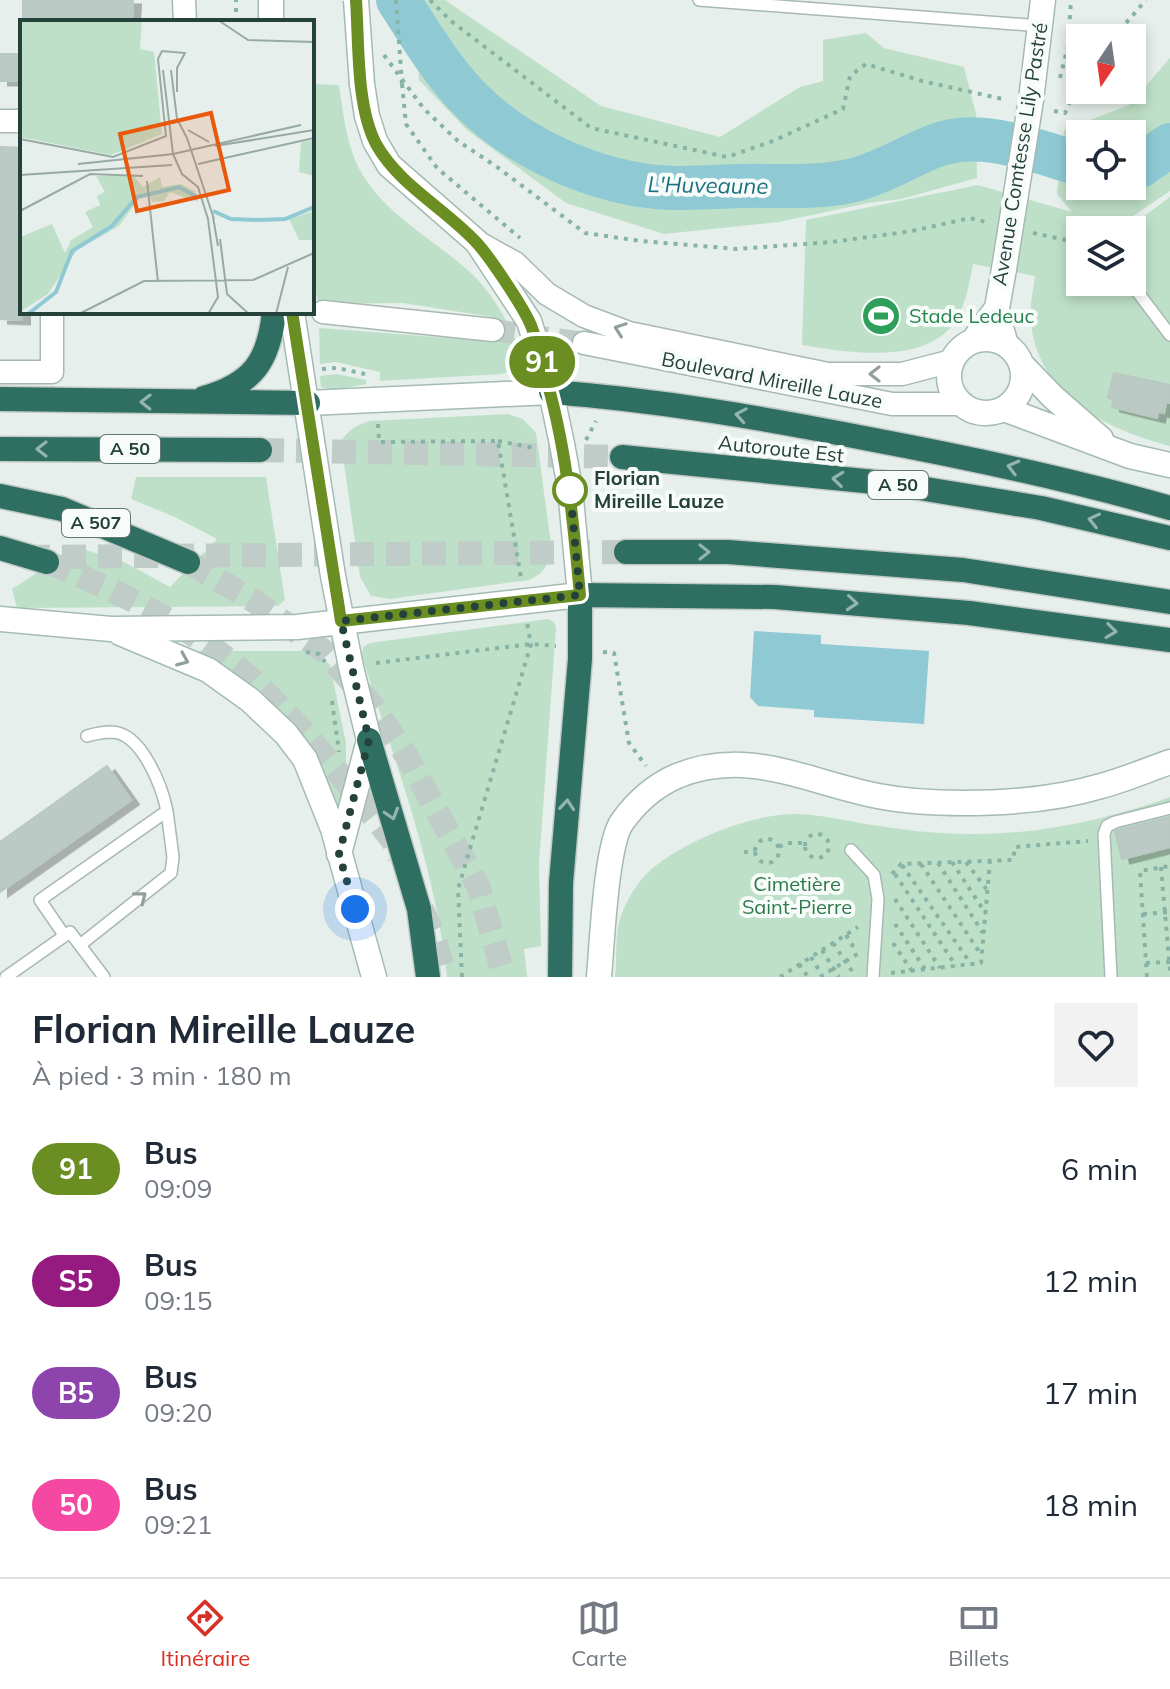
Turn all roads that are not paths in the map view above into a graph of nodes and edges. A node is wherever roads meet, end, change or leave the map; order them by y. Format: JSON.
{"nodes":[{"id":1,"x":184,"y":0,"type":"edge"},
{"id":2,"x":356,"y":0,"type":"edge"},
{"id":3,"x":699,"y":0,"type":"edge"},
{"id":4,"x":1043,"y":0,"type":"edge"},
{"id":5,"x":185,"y":20,"type":"edge"},
{"id":6,"x":1041,"y":26,"type":"junction"},
{"id":7,"x":477,"y":242,"type":"junction"},
{"id":8,"x":1141,"y":296,"type":"edge"},
{"id":9,"x":997,"y":308,"type":"junction"},
{"id":10,"x":323,"y":312,"type":"dead end"},
{"id":11,"x":52,"y":314,"type":"edge"},
{"id":12,"x":274,"y":314,"type":"edge"},
{"id":13,"x":292,"y":314,"type":"edge"},
{"id":14,"x":493,"y":330,"type":"tunnel mouth"},
{"id":15,"x":1170,"y":335,"type":"edge"},
{"id":16,"x":973,"y":341,"type":"junction"},
{"id":17,"x":584,"y":343,"type":"tunnel mouth"},
{"id":18,"x":1007,"y":345,"type":"junction"},
{"id":19,"x":952,"y":361,"type":"junction"},
{"id":20,"x":1022,"y":365,"type":"junction"},
{"id":21,"x":0,"y":372,"type":"edge"},
{"id":22,"x":551,"y":392,"type":"junction"},
{"id":23,"x":0,"y":399,"type":"edge"},
{"id":24,"x":183,"y":403,"type":"junction"},
{"id":25,"x":308,"y":403,"type":"junction"},
{"id":26,"x":961,"y":404,"type":"junction"},
{"id":27,"x":1004,"y":409,"type":"junction"},
{"id":28,"x":1108,"y":445,"type":"junction"},
{"id":29,"x":0,"y":449,"type":"edge"},
{"id":30,"x":260,"y":450,"type":"tunnel mouth"},
{"id":31,"x":622,"y":457,"type":"tunnel mouth"},
{"id":32,"x":1170,"y":465,"type":"edge"},
{"id":33,"x":0,"y":496,"type":"edge"},
{"id":34,"x":1170,"y":508,"type":"edge"},
{"id":35,"x":1170,"y":538,"type":"edge"},
{"id":36,"x":0,"y":548,"type":"edge"},
{"id":37,"x":626,"y":552,"type":"tunnel mouth"},
{"id":38,"x":47,"y":562,"type":"tunnel mouth"},
{"id":39,"x":188,"y":562,"type":"tunnel mouth"},
{"id":40,"x":580,"y":595,"type":"junction"},
{"id":41,"x":1170,"y":602,"type":"edge"},
{"id":42,"x":0,"y":619,"type":"edge"},
{"id":43,"x":341,"y":621,"type":"junction"},
{"id":44,"x":111,"y":629,"type":"junction"},
{"id":45,"x":1170,"y":640,"type":"edge"},
{"id":46,"x":87,"y":736,"type":"dead end"},
{"id":47,"x":369,"y":740,"type":"junction"},
{"id":48,"x":1170,"y":762,"type":"edge"},
{"id":49,"x":1170,"y":808,"type":"edge"},
{"id":50,"x":167,"y":811,"type":"junction"},
{"id":51,"x":851,"y":850,"type":"dead end"},
{"id":52,"x":339,"y":854,"type":"junction"},
{"id":53,"x":64,"y":935,"type":"junction"},
{"id":54,"x":80,"y":945,"type":"junction"},
{"id":55,"x":873,"y":976,"type":"edge"},
{"id":56,"x":6,"y":977,"type":"edge"},
{"id":57,"x":104,"y":977,"type":"edge"},
{"id":58,"x":374,"y":977,"type":"edge"},
{"id":59,"x":428,"y":977,"type":"edge"},
{"id":60,"x":560,"y":977,"type":"edge"},
{"id":61,"x":599,"y":977,"type":"edge"},
{"id":62,"x":1111,"y":977,"type":"edge"}],
"edges":[{"from":1,"to":5,"type":"street"},
{"from":2,"to":7,"type":"street","bridge":true},
{"from":3,"to":6,"type":"lane"},
{"from":4,"to":6,"type":"street","name":"Avenue Comtesse Lily Pastré"},
{"from":6,"to":9,"type":"street","name":"Avenue Comtesse Lily Pastré","bridge":true},
{"from":19,"to":7,"type":"street","name":"Boulevard Mireille Lauze","one_way":true},
{"from":7,"to":22,"type":"street"},
{"from":8,"to":15,"type":"lane"},
{"from":9,"to":16,"type":"street","name":"Avenue Comtesse Lily Pastré"},
{"from":9,"to":18,"type":"street","name":"Avenue Comtesse Lily Pastré"},
{"from":10,"to":14,"type":"street"},
{"from":11,"to":21,"type":"street"},
{"from":12,"to":24,"type":"highway"},
{"from":13,"to":25,"type":"street"},
{"from":16,"to":18,"type":"street"},
{"from":16,"to":19,"type":"street"},
{"from":17,"to":26,"type":"street","name":"Boulevard Mireille Lauze"},
{"from":18,"to":20,"type":"street"},
{"from":19,"to":26,"type":"street"},
{"from":20,"to":27,"type":"street"},
{"from":20,"to":28,"type":"street"},
{"from":22,"to":25,"type":"street"},
{"from":34,"to":22,"type":"highway","one_way":true},
{"from":22,"to":40,"type":"street"},
{"from":24,"to":23,"type":"highway","one_way":true},
{"from":24,"to":25,"type":"highway"},
{"from":25,"to":43,"type":"street"},
{"from":26,"to":27,"type":"street"},
{"from":27,"to":28,"type":"street"},
{"from":28,"to":32,"type":"street"},
{"from":30,"to":29,"type":"highway","number":"A 50","one_way":true},
{"from":35,"to":31,"type":"highway","name":"Autoroute Est","number":"A 50","one_way":true},
{"from":33,"to":39,"type":"highway","number":"A 507"},
{"from":36,"to":38,"type":"highway","number":"A 507"},
{"from":37,"to":41,"type":"highway","one_way":true},
{"from":40,"to":43,"type":"street"},
{"from":40,"to":45,"type":"highway","one_way":true},
{"from":60,"to":40,"type":"highway","one_way":true},
{"from":42,"to":44,"type":"street"},
{"from":43,"to":44,"type":"street"},
{"from":43,"to":47,"type":"street"},
{"from":44,"to":52,"type":"street","one_way":true},
{"from":46,"to":50,"type":"lane"},
{"from":47,"to":52,"type":"street"},
{"from":47,"to":59,"type":"highway","one_way":true},
{"from":48,"to":61,"type":"street"},
{"from":49,"to":62,"type":"lane"},
{"from":50,"to":53,"type":"lane"},
{"from":54,"to":50,"type":"lane","one_way":true},
{"from":51,"to":55,"type":"lane"},
{"from":52,"to":58,"type":"street"},
{"from":53,"to":54,"type":"lane"},
{"from":53,"to":56,"type":"lane"},
{"from":54,"to":57,"type":"lane"}]}
